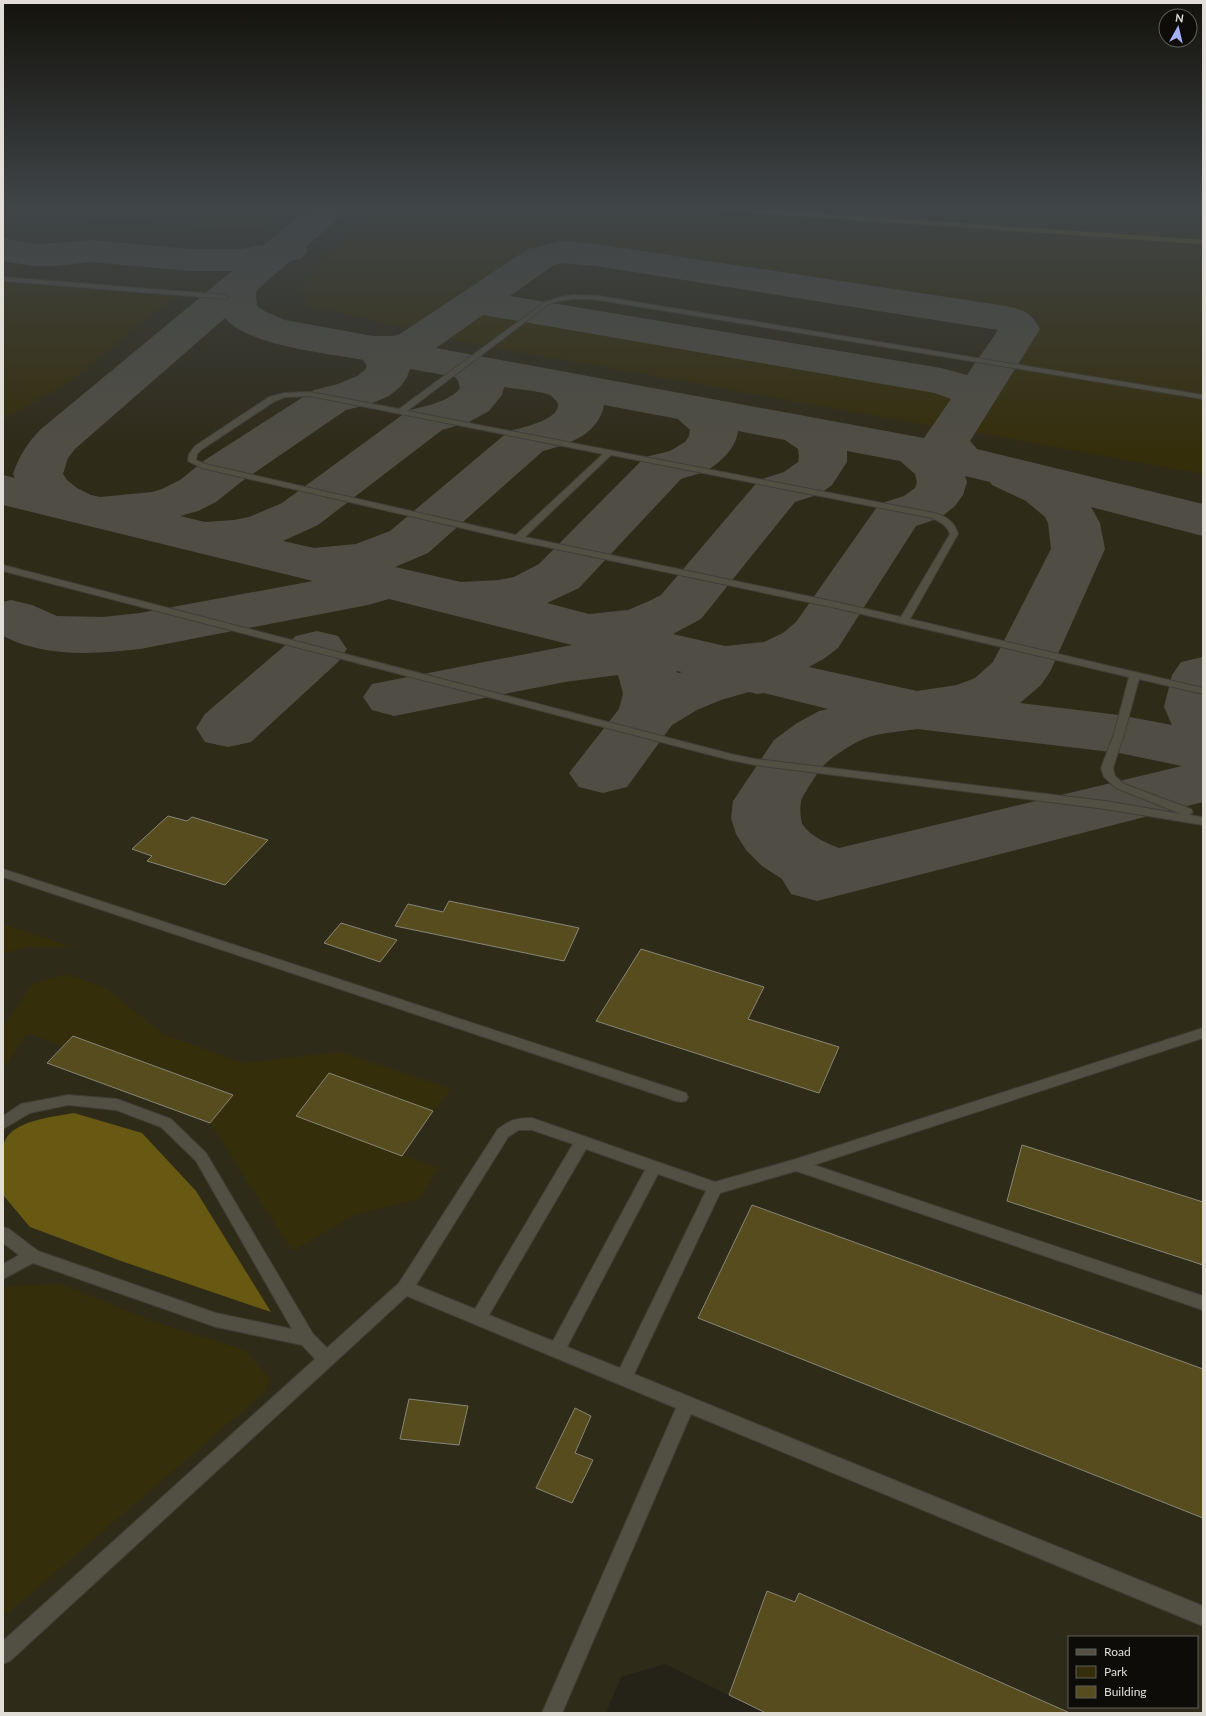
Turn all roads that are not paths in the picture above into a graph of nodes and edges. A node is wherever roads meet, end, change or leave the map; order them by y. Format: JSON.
{"nodes":[{"id":1,"x":128,"y":289,"type":"edge"},
{"id":2,"x":226,"y":297,"type":"dead end"},
{"id":3,"x":1203,"y":397,"type":"edge"},
{"id":4,"x":401,"y":411,"type":"junction"},
{"id":5,"x":609,"y":453,"type":"junction"},
{"id":6,"x":518,"y":538,"type":"junction"},
{"id":7,"x":3,"y":568,"type":"edge"},
{"id":8,"x":904,"y":621,"type":"junction"},
{"id":9,"x":1135,"y":675,"type":"junction"},
{"id":10,"x":1203,"y":691,"type":"edge"},
{"id":11,"x":1203,"y":820,"type":"edge"},
{"id":12,"x":3,"y":873,"type":"edge"},
{"id":13,"x":1203,"y":1033,"type":"edge"},
{"id":14,"x":681,"y":1097,"type":"dead end"},
{"id":15,"x":3,"y":1123,"type":"edge"},
{"id":16,"x":583,"y":1140,"type":"junction"},
{"id":17,"x":796,"y":1165,"type":"junction"},
{"id":18,"x":655,"y":1166,"type":"junction"},
{"id":19,"x":715,"y":1188,"type":"junction"},
{"id":20,"x":3,"y":1234,"type":"edge"},
{"id":21,"x":32,"y":1256,"type":"junction"},
{"id":22,"x":3,"y":1272,"type":"edge"},
{"id":23,"x":405,"y":1288,"type":"junction"},
{"id":24,"x":1203,"y":1303,"type":"edge"},
{"id":25,"x":478,"y":1318,"type":"junction"},
{"id":26,"x":307,"y":1339,"type":"junction"},
{"id":27,"x":557,"y":1350,"type":"junction"},
{"id":28,"x":326,"y":1359,"type":"junction"},
{"id":29,"x":624,"y":1377,"type":"junction"},
{"id":30,"x":687,"y":1403,"type":"junction"},
{"id":31,"x":1203,"y":1616,"type":"edge"},
{"id":32,"x":3,"y":1654,"type":"edge"},
{"id":33,"x":552,"y":1713,"type":"edge"}],
"edges":[{"from":1,"to":2,"type":"lane"},
{"from":3,"to":4,"type":"lane"},
{"from":4,"to":5,"type":"lane"},
{"from":4,"to":6,"type":"lane"},
{"from":5,"to":6,"type":"lane"},
{"from":5,"to":8,"type":"lane"},
{"from":6,"to":8,"type":"lane"},
{"from":7,"to":11,"type":"lane"},
{"from":8,"to":9,"type":"lane"},
{"from":9,"to":10,"type":"lane"},
{"from":9,"to":11,"type":"lane"},
{"from":12,"to":14,"type":"lane"},
{"from":13,"to":17,"type":"lane"},
{"from":15,"to":26,"type":"lane"},
{"from":16,"to":18,"type":"lane"},
{"from":16,"to":23,"type":"lane"},
{"from":16,"to":25,"type":"lane"},
{"from":17,"to":19,"type":"lane"},
{"from":17,"to":24,"type":"lane"},
{"from":18,"to":19,"type":"lane"},
{"from":18,"to":27,"type":"lane"},
{"from":19,"to":29,"type":"lane"},
{"from":20,"to":21,"type":"lane"},
{"from":21,"to":22,"type":"lane"},
{"from":21,"to":26,"type":"lane"},
{"from":23,"to":25,"type":"lane"},
{"from":23,"to":28,"type":"lane"},
{"from":25,"to":27,"type":"lane"},
{"from":26,"to":28,"type":"lane"},
{"from":27,"to":29,"type":"lane"},
{"from":28,"to":32,"type":"lane"},
{"from":29,"to":30,"type":"lane"},
{"from":30,"to":31,"type":"lane"},
{"from":30,"to":33,"type":"lane"}]}
